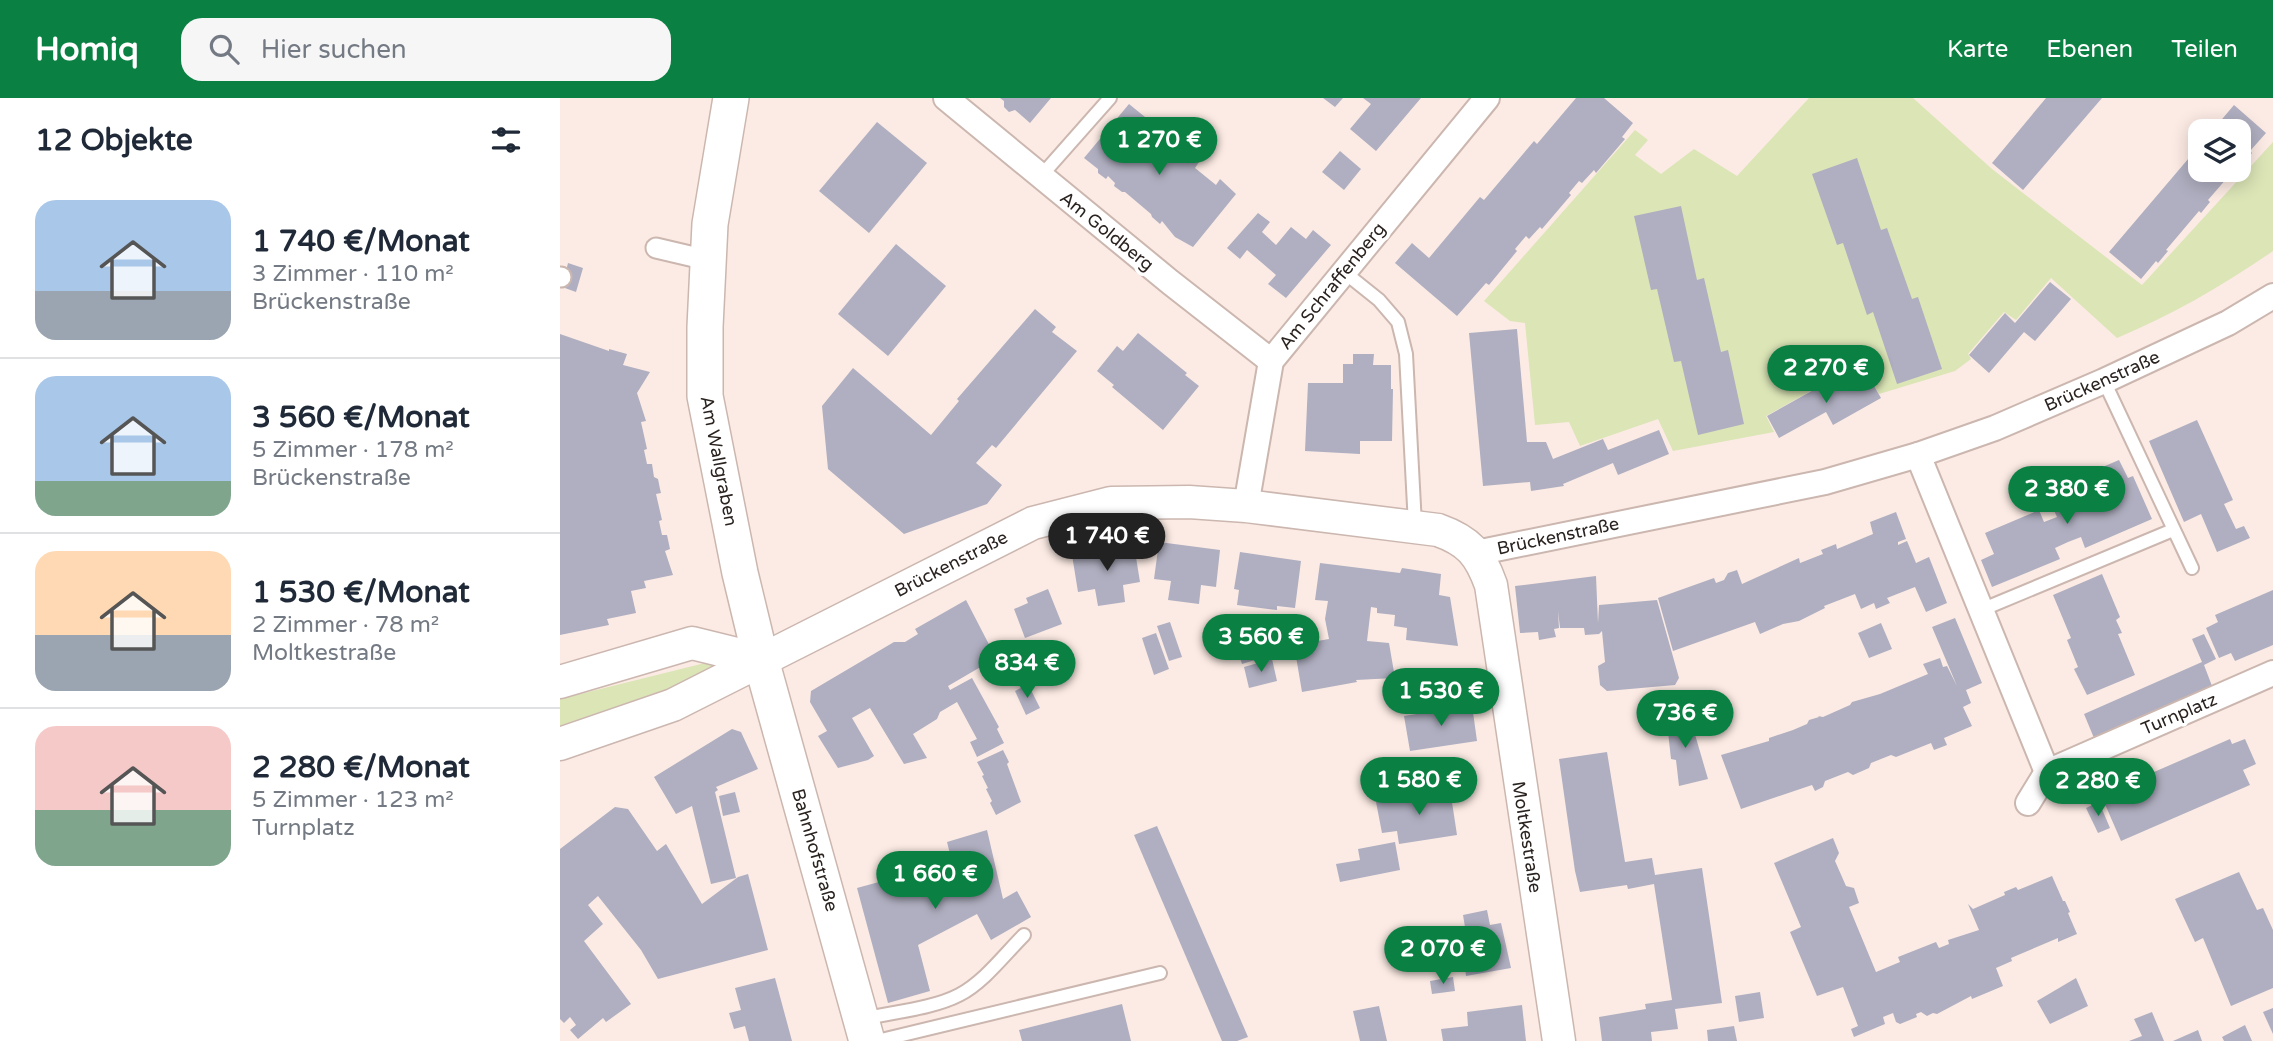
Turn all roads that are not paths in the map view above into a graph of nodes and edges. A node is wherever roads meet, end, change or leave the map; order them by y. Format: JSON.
{"nodes":[{"id":1,"x":732,"y":98,"type":"edge"},
{"id":2,"x":946,"y":98,"type":"edge"},
{"id":3,"x":1110,"y":98,"type":"edge"},
{"id":4,"x":1487,"y":98,"type":"edge"},
{"id":5,"x":1041,"y":176,"type":"junction"},
{"id":6,"x":656,"y":248,"type":"dead end"},
{"id":7,"x":708,"y":260,"type":"junction"},
{"id":8,"x":1344,"y":272,"type":"junction"},
{"id":9,"x":2273,"y":296,"type":"edge"},
{"id":10,"x":1271,"y":361,"type":"junction"},
{"id":11,"x":2105,"y":382,"type":"junction"},
{"id":12,"x":1918,"y":455,"type":"junction"},
{"id":13,"x":1246,"y":506,"type":"junction"},
{"id":14,"x":1416,"y":526,"type":"junction"},
{"id":15,"x":2173,"y":530,"type":"junction"},
{"id":16,"x":1476,"y":553,"type":"junction"},
{"id":17,"x":2192,"y":568,"type":"dead end"},
{"id":18,"x":1981,"y":610,"type":"junction"},
{"id":19,"x":761,"y":660,"type":"junction"},
{"id":20,"x":2273,"y":673,"type":"edge"},
{"id":21,"x":560,"y":682,"type":"edge"},
{"id":22,"x":560,"y":744,"type":"edge"},
{"id":23,"x":2047,"y":772,"type":"junction"},
{"id":24,"x":2028,"y":803,"type":"dead end"},
{"id":25,"x":1024,"y":935,"type":"dead end"},
{"id":26,"x":1160,"y":973,"type":"dead end"},
{"id":27,"x":869,"y":1034,"type":"edge"},
{"id":28,"x":1559,"y":1041,"type":"edge"}],
"edges":[{"from":1,"to":7,"type":"main road","name":"Am Wallgraben"},
{"from":2,"to":5,"type":"street","name":"Am Goldberg"},
{"from":3,"to":5,"type":"lane"},
{"from":4,"to":8,"type":"street","name":"Am Schraffenberg"},
{"from":5,"to":10,"type":"street","name":"Am Goldberg"},
{"from":6,"to":7,"type":"street"},
{"from":7,"to":19,"type":"main road","name":"Am Wallgraben"},
{"from":8,"to":10,"type":"street","name":"Am Schraffenberg"},
{"from":8,"to":14,"type":"lane"},
{"from":9,"to":11,"type":"street","name":"Brückenstraße"},
{"from":10,"to":13,"type":"street","name":"Am Schraffenberg"},
{"from":11,"to":12,"type":"street","name":"Brückenstraße"},
{"from":11,"to":15,"type":"lane"},
{"from":12,"to":16,"type":"street","name":"Brückenstraße"},
{"from":12,"to":18,"type":"street"},
{"from":13,"to":14,"type":"street","name":"Brückenstraße"},
{"from":13,"to":19,"type":"street","name":"Brückenstraße"},
{"from":14,"to":16,"type":"street","name":"Brückenstraße"},
{"from":15,"to":17,"type":"lane"},
{"from":15,"to":18,"type":"lane"},
{"from":16,"to":28,"type":"street","name":"Moltkestraße"},
{"from":18,"to":23,"type":"street"},
{"from":19,"to":21,"type":"street"},
{"from":19,"to":22,"type":"street","name":"Brückenstraße"},
{"from":19,"to":27,"type":"main road","name":"Bahnhofstraße"},
{"from":20,"to":23,"type":"street","name":"Turnplatz"},
{"from":23,"to":24,"type":"street"},
{"from":25,"to":27,"type":"lane"},
{"from":26,"to":27,"type":"lane"}]}
